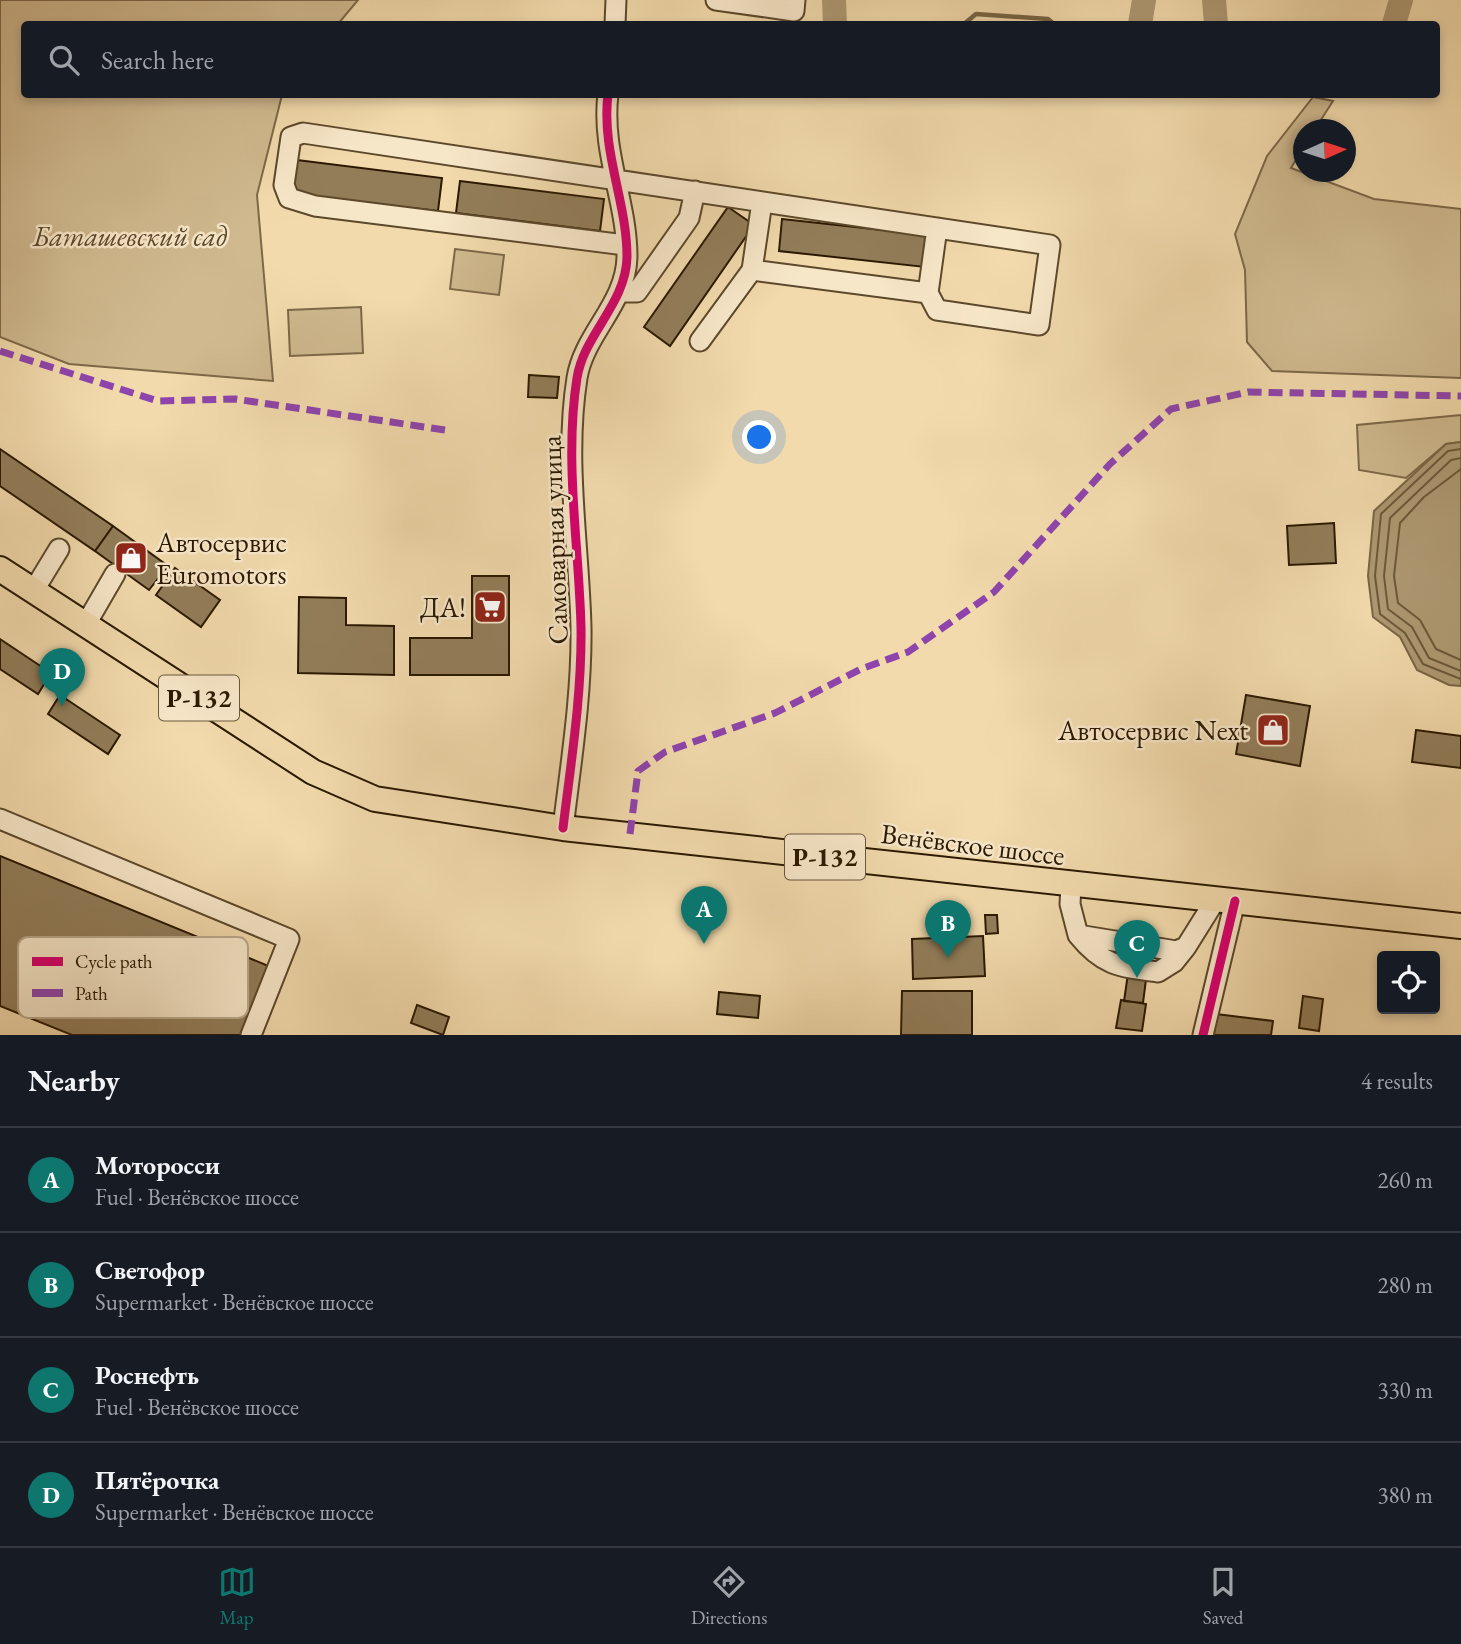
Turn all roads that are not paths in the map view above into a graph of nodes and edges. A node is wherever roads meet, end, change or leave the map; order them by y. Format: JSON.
{"nodes":[{"id":1,"x":616,"y":0,"type":"edge"},
{"id":2,"x":716,"y":0,"type":"edge"},
{"id":3,"x":795,"y":0,"type":"edge"},
{"id":4,"x":615,"y":21,"type":"edge"},
{"id":5,"x":608,"y":98,"type":"edge"},
{"id":6,"x":617,"y":181,"type":"junction"},
{"id":7,"x":695,"y":191,"type":"junction"},
{"id":8,"x":762,"y":202,"type":"junction"},
{"id":9,"x":937,"y":228,"type":"junction"},
{"id":10,"x":625,"y":245,"type":"junction"},
{"id":11,"x":752,"y":270,"type":"junction"},
{"id":12,"x":619,"y":292,"type":"junction"},
{"id":13,"x":928,"y":293,"type":"junction"},
{"id":14,"x":700,"y":341,"type":"dead end"},
{"id":15,"x":59,"y":549,"type":"dead end"},
{"id":16,"x":0,"y":569,"type":"edge"},
{"id":17,"x":116,"y":574,"type":"dead end"},
{"id":18,"x":34,"y":590,"type":"junction"},
{"id":19,"x":86,"y":624,"type":"junction"},
{"id":20,"x":0,"y":819,"type":"edge"},
{"id":21,"x":563,"y":828,"type":"junction"},
{"id":22,"x":1071,"y":885,"type":"junction"},
{"id":23,"x":1225,"y":900,"type":"junction"},
{"id":24,"x":1461,"y":926,"type":"edge"},
{"id":25,"x":251,"y":1035,"type":"edge"},
{"id":26,"x":1203,"y":1035,"type":"edge"}],
"edges":[{"from":1,"to":4,"type":"street"},
{"from":2,"to":3,"type":"street"},
{"from":5,"to":6,"type":"street","name":"Самоварная улица"},
{"from":6,"to":7,"type":"street"},
{"from":6,"to":10,"type":"street","name":"Самоварная улица"},
{"from":6,"to":10,"type":"street"},
{"from":7,"to":8,"type":"street"},
{"from":7,"to":12,"type":"street"},
{"from":8,"to":9,"type":"street"},
{"from":8,"to":11,"type":"street"},
{"from":9,"to":13,"type":"street"},
{"from":9,"to":13,"type":"street"},
{"from":10,"to":12,"type":"street","name":"Самоварная улица"},
{"from":11,"to":13,"type":"street"},
{"from":11,"to":14,"type":"street"},
{"from":12,"to":21,"type":"street","name":"Самоварная улица"},
{"from":15,"to":18,"type":"street"},
{"from":16,"to":18,"type":"main road","name":"Венёвское шоссе","number":"Р-132"},
{"from":17,"to":19,"type":"street"},
{"from":18,"to":19,"type":"main road","name":"Венёвское шоссе","number":"Р-132"},
{"from":19,"to":21,"type":"main road","name":"Венёвское шоссе","number":"Р-132"},
{"from":20,"to":25,"type":"street"},
{"from":21,"to":22,"type":"main road","name":"Венёвское шоссе","number":"Р-132"},
{"from":22,"to":23,"type":"main road","name":"Венёвское шоссе","number":"Р-132"},
{"from":22,"to":23,"type":"street"},
{"from":23,"to":24,"type":"main road","name":"Венёвское шоссе","number":"Р-132"},
{"from":23,"to":26,"type":"street"}]}
